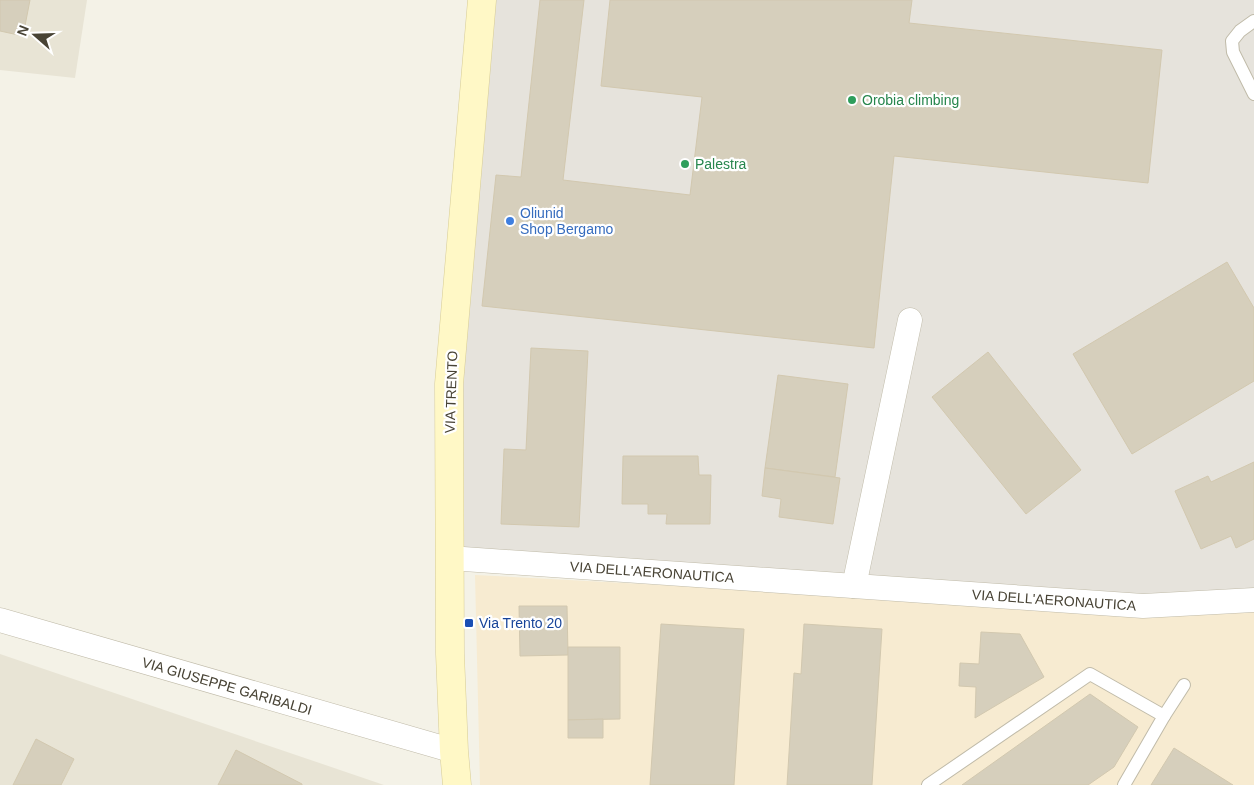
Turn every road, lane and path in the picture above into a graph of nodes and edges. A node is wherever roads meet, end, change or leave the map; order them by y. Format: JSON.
{"nodes":[{"id":1,"x":482,"y":0,"type":"edge"},
{"id":2,"x":1254,"y":21,"type":"edge"},
{"id":3,"x":1254,"y":94,"type":"edge"},
{"id":4,"x":910,"y":320,"type":"dead end"},
{"id":5,"x":450,"y":558,"type":"junction"},
{"id":6,"x":854,"y":586,"type":"junction"},
{"id":7,"x":1254,"y":600,"type":"edge"},
{"id":8,"x":0,"y":620,"type":"edge"},
{"id":9,"x":1184,"y":685,"type":"dead end"},
{"id":10,"x":1164,"y":716,"type":"junction"},
{"id":11,"x":454,"y":752,"type":"junction"},
{"id":12,"x":457,"y":785,"type":"edge"},
{"id":13,"x":928,"y":785,"type":"edge"},
{"id":14,"x":1124,"y":785,"type":"edge"}],
"edges":[{"from":1,"to":5,"type":"street","name":"VIA TRENTO"},
{"from":2,"to":3,"type":"lane"},
{"from":4,"to":6,"type":"street"},
{"from":5,"to":6,"type":"street","name":"VIA DELL'AERONAUTICA"},
{"from":5,"to":11,"type":"street","name":"VIA TRENTO"},
{"from":6,"to":7,"type":"street","name":"VIA DELL'AERONAUTICA"},
{"from":8,"to":11,"type":"street","name":"VIA GIUSEPPE GARIBALDI"},
{"from":9,"to":10,"type":"lane"},
{"from":10,"to":13,"type":"lane"},
{"from":10,"to":14,"type":"lane"},
{"from":11,"to":12,"type":"street","name":"VIA TRENTO"}]}
